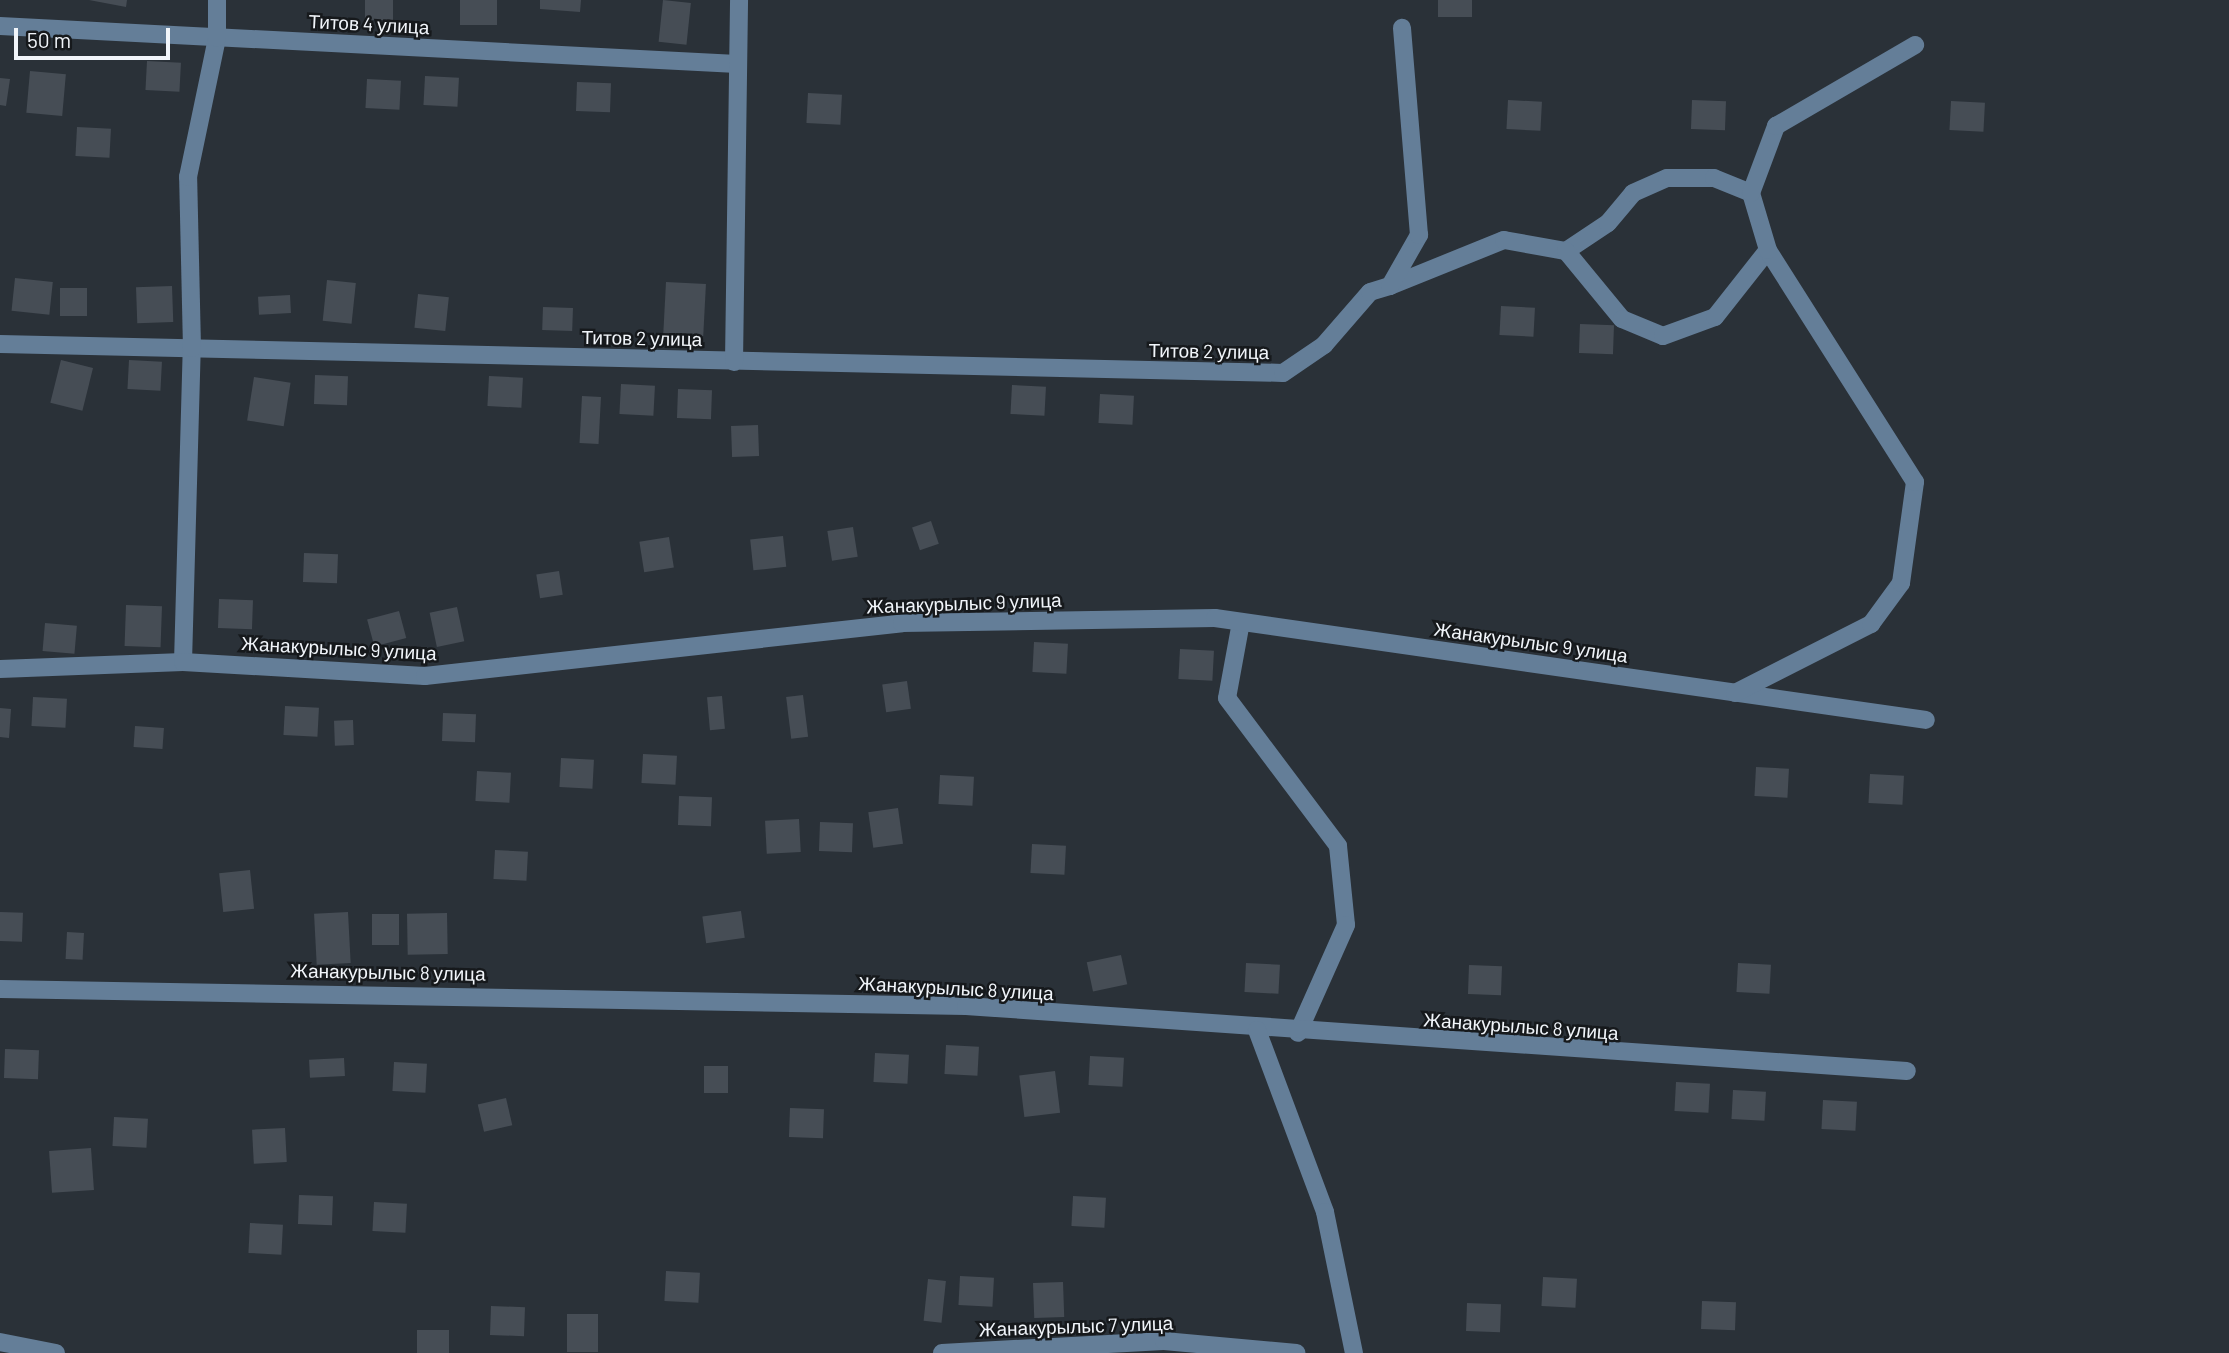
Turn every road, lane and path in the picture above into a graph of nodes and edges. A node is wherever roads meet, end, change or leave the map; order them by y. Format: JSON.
{"nodes":[{"id":1,"x":217,"y":0,"type":"edge"},
{"id":2,"x":739,"y":0,"type":"edge"},
{"id":3,"x":0,"y":26,"type":"edge"},
{"id":4,"x":1402,"y":28,"type":"dead end"},
{"id":5,"x":217,"y":38,"type":"junction"},
{"id":6,"x":1915,"y":45,"type":"dead end"},
{"id":7,"x":737,"y":64,"type":"junction"},
{"id":8,"x":1751,"y":193,"type":"junction"},
{"id":9,"x":1768,"y":250,"type":"junction"},
{"id":10,"x":1566,"y":251,"type":"junction"},
{"id":11,"x":1390,"y":286,"type":"junction"},
{"id":12,"x":0,"y":344,"type":"edge"},
{"id":13,"x":192,"y":348,"type":"junction"},
{"id":14,"x":734,"y":362,"type":"junction"},
{"id":15,"x":1241,"y":622,"type":"junction"},
{"id":16,"x":183,"y":662,"type":"junction"},
{"id":17,"x":0,"y":669,"type":"edge"},
{"id":18,"x":1735,"y":692,"type":"junction"},
{"id":19,"x":1926,"y":720,"type":"dead end"},
{"id":20,"x":0,"y":989,"type":"edge"},
{"id":21,"x":1257,"y":1030,"type":"junction"},
{"id":22,"x":1298,"y":1033,"type":"junction"},
{"id":23,"x":1907,"y":1071,"type":"dead end"},
{"id":24,"x":0,"y":1342,"type":"edge"},
{"id":25,"x":56,"y":1353,"type":"edge"},
{"id":26,"x":942,"y":1353,"type":"edge"},
{"id":27,"x":1296,"y":1353,"type":"edge"},
{"id":28,"x":1354,"y":1353,"type":"edge"}],
"edges":[{"from":1,"to":5,"type":"street"},
{"from":2,"to":7,"type":"street"},
{"from":3,"to":5,"type":"street","name":"Титов 4 улица"},
{"from":4,"to":11,"type":"street"},
{"from":5,"to":7,"type":"street","name":"Титов 4 улица"},
{"from":5,"to":13,"type":"street"},
{"from":6,"to":8,"type":"street"},
{"from":7,"to":14,"type":"street"},
{"from":8,"to":9,"type":"street"},
{"from":8,"to":10,"type":"street"},
{"from":9,"to":10,"type":"street"},
{"from":9,"to":18,"type":"street"},
{"from":10,"to":11,"type":"street"},
{"from":11,"to":14,"type":"street","name":"Титов 2 улица"},
{"from":12,"to":13,"type":"street","name":"Титов 2 улица"},
{"from":13,"to":14,"type":"street","name":"Титов 2 улица"},
{"from":13,"to":16,"type":"street"},
{"from":15,"to":16,"type":"street","name":"Жанакурылыс 9 улица"},
{"from":15,"to":18,"type":"street","name":"Жанакурылыс 9 улица"},
{"from":15,"to":22,"type":"street"},
{"from":16,"to":17,"type":"street","name":"Жанакурылыс 9 улица"},
{"from":18,"to":19,"type":"street","name":"Жанакурылыс 9 улица"},
{"from":20,"to":21,"type":"street","name":"Жанакурылыс 8 улица"},
{"from":21,"to":22,"type":"street","name":"Жанакурылыс 8 улица"},
{"from":21,"to":28,"type":"street"},
{"from":22,"to":23,"type":"street","name":"Жанакурылыс 8 улица"},
{"from":24,"to":25,"type":"street"},
{"from":26,"to":27,"type":"street","name":"Жанакурылыс 7 улица"}]}
